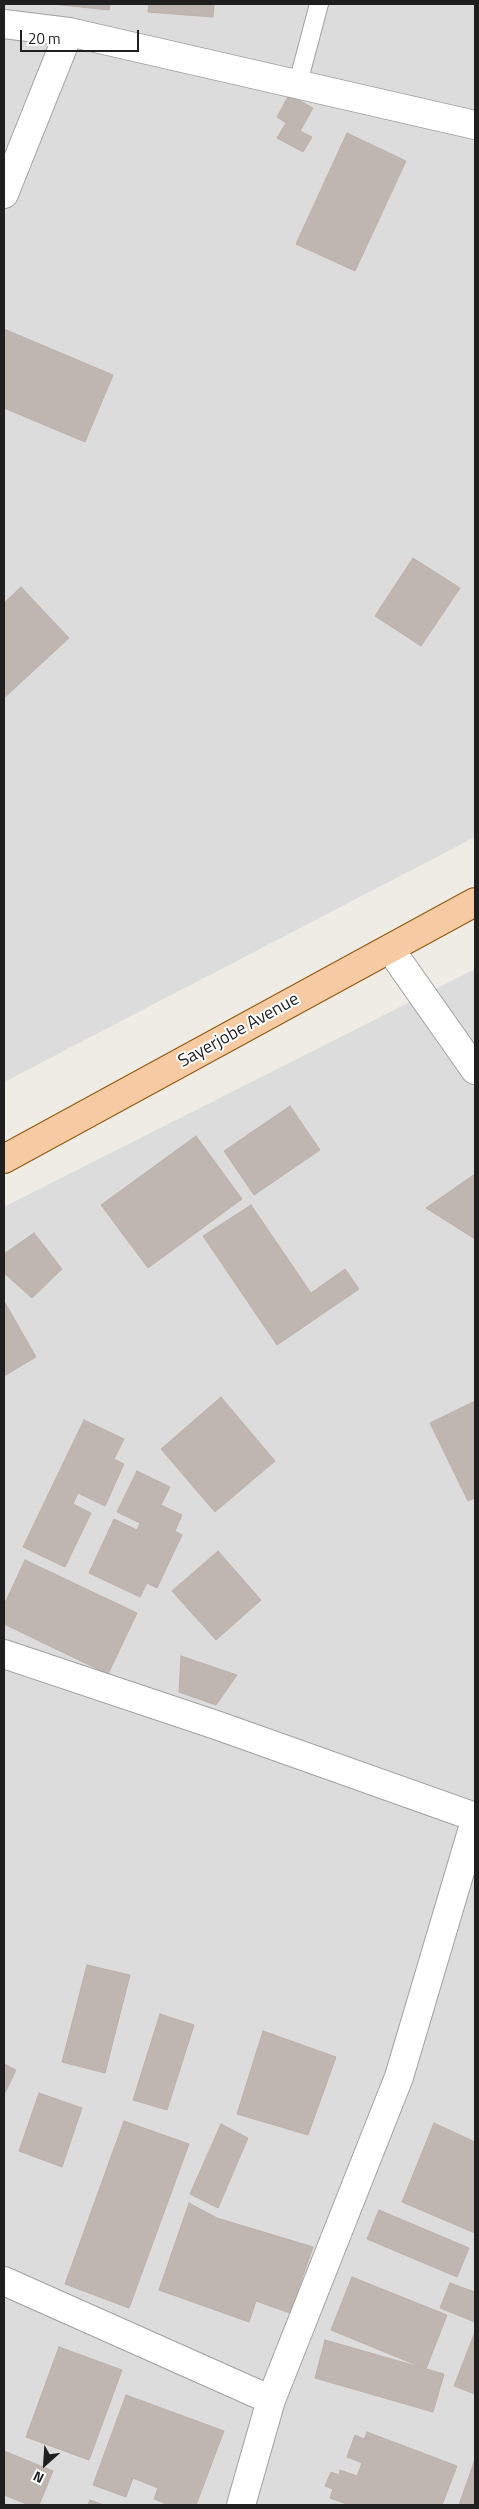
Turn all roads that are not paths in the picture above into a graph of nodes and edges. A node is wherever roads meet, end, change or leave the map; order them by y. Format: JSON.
{"nodes":[{"id":1,"x":319,"y":4,"type":"edge"},
{"id":2,"x":4,"y":24,"type":"edge"},
{"id":3,"x":69,"y":32,"type":"junction"},
{"id":4,"x":298,"y":83,"type":"junction"},
{"id":5,"x":475,"y":125,"type":"edge"},
{"id":6,"x":4,"y":194,"type":"edge"},
{"id":7,"x":475,"y":902,"type":"edge"},
{"id":8,"x":390,"y":949,"type":"junction"},
{"id":9,"x":475,"y":1070,"type":"edge"},
{"id":10,"x":4,"y":1159,"type":"edge"},
{"id":11,"x":4,"y":1654,"type":"edge"},
{"id":12,"x":475,"y":1819,"type":"edge"},
{"id":13,"x":4,"y":2282,"type":"edge"},
{"id":14,"x":271,"y":2400,"type":"junction"},
{"id":15,"x":241,"y":2505,"type":"edge"}],
"edges":[{"from":1,"to":4,"type":"lane"},
{"from":2,"to":3,"type":"street"},
{"from":3,"to":4,"type":"street"},
{"from":3,"to":6,"type":"street"},
{"from":4,"to":5,"type":"street"},
{"from":7,"to":8,"type":"main road","name":"Sayerjobe Avenue"},
{"from":8,"to":9,"type":"street"},
{"from":8,"to":10,"type":"main road","name":"Sayerjobe Avenue"},
{"from":11,"to":12,"type":"street"},
{"from":12,"to":14,"type":"street"},
{"from":13,"to":14,"type":"street"},
{"from":14,"to":15,"type":"street"}]}
